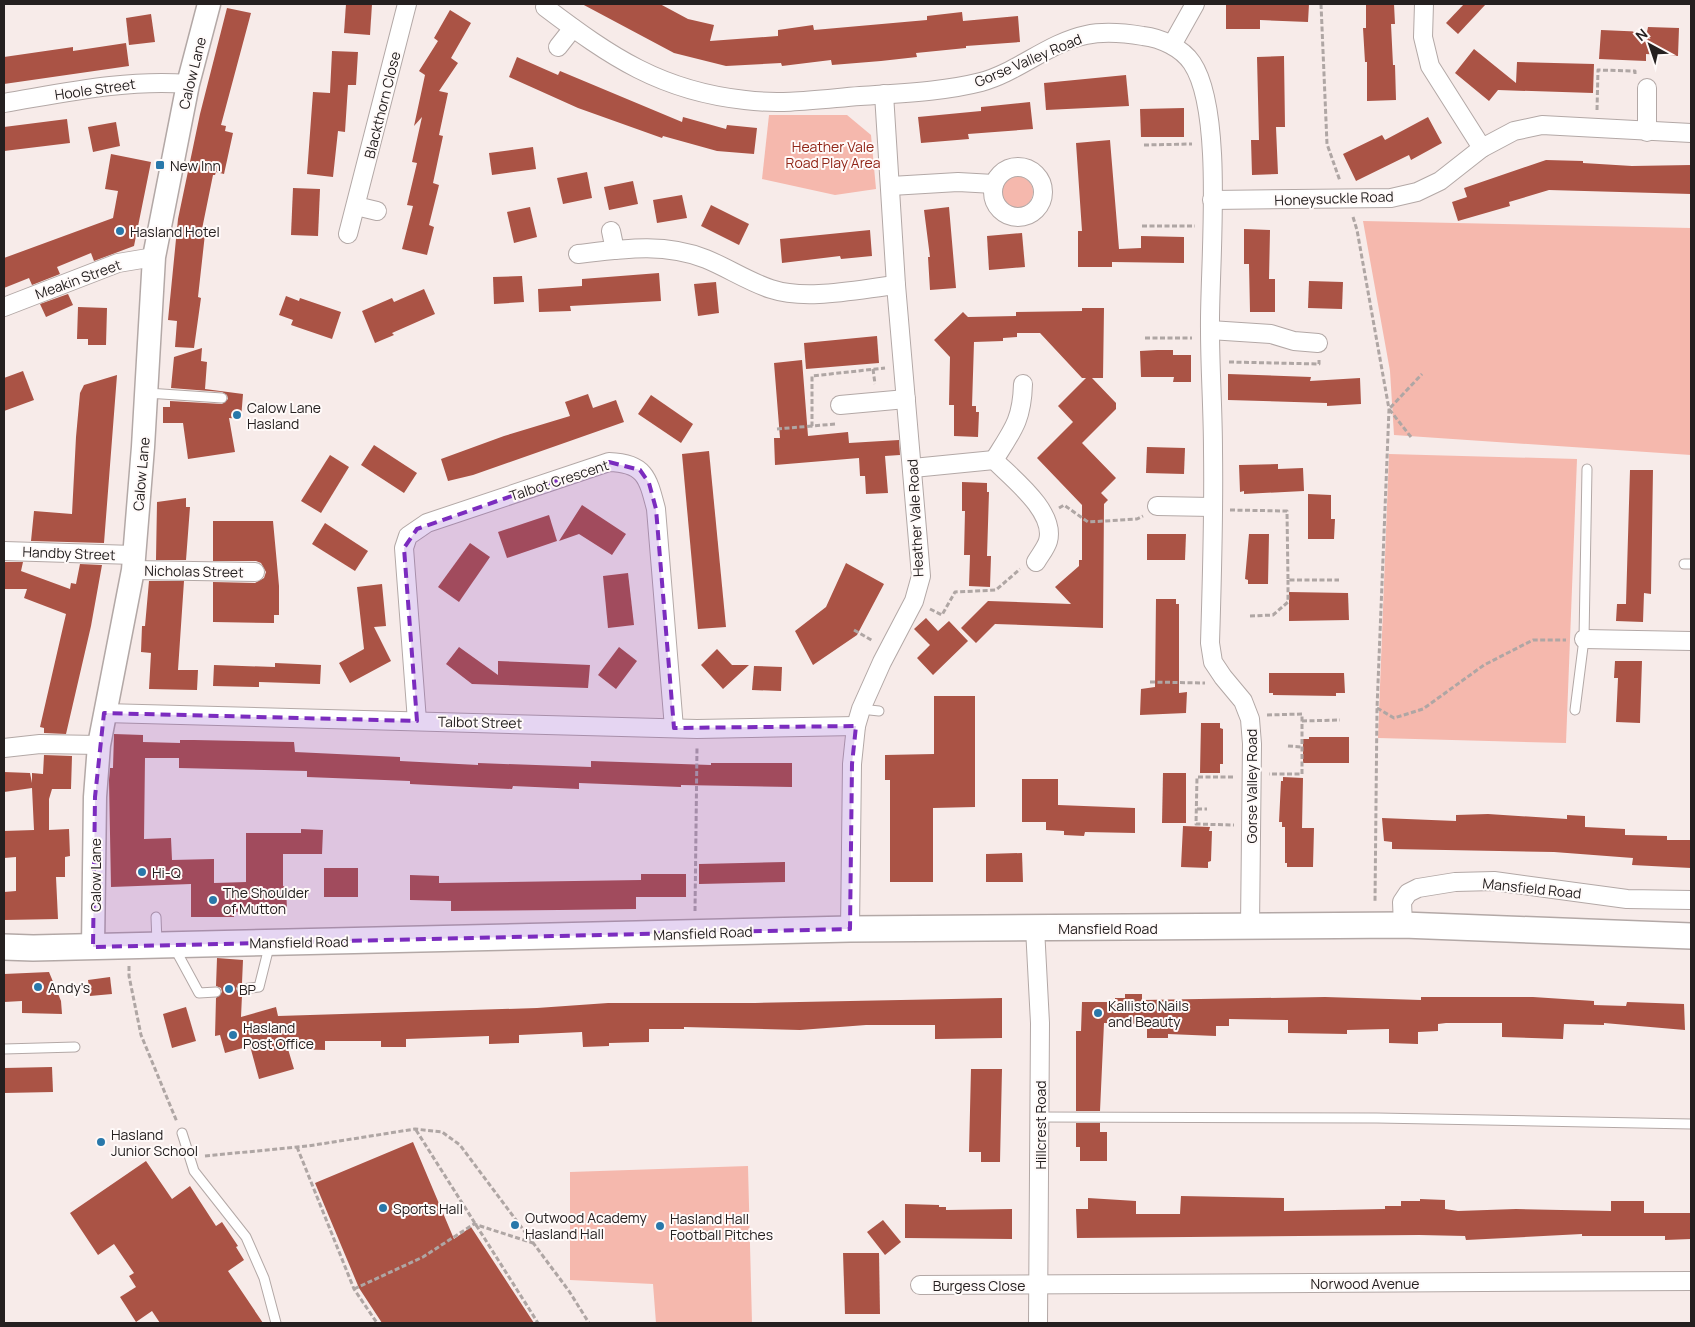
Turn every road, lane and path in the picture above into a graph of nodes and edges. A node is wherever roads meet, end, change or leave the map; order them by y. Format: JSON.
{"nodes":[{"id":1,"x":209,"y":4,"type":"edge"},
{"id":2,"x":407,"y":4,"type":"edge"},
{"id":3,"x":1194,"y":4,"type":"edge"},
{"id":4,"x":1321,"y":4,"type":"edge"},
{"id":5,"x":1424,"y":4,"type":"edge"},
{"id":6,"x":545,"y":7,"type":"dead end"},
{"id":7,"x":573,"y":28,"type":"junction"},
{"id":8,"x":1172,"y":45,"type":"junction"},
{"id":9,"x":558,"y":46,"type":"dead end"},
{"id":10,"x":188,"y":84,"type":"junction"},
{"id":11,"x":1647,"y":88,"type":"joint"},
{"id":12,"x":884,"y":94,"type":"junction"},
{"id":13,"x":4,"y":103,"type":"edge"},
{"id":14,"x":1596,"y":128,"type":"junction"},
{"id":15,"x":1647,"y":132,"type":"junction"},
{"id":16,"x":1691,"y":134,"type":"edge"},
{"id":17,"x":1210,"y":143,"type":"junction"},
{"id":18,"x":1144,"y":145,"type":"dead end"},
{"id":19,"x":1482,"y":148,"type":"junction"},
{"id":20,"x":994,"y":184,"type":"dead end"},
{"id":21,"x":890,"y":186,"type":"junction"},
{"id":22,"x":1346,"y":198,"type":"junction"},
{"id":23,"x":1212,"y":200,"type":"junction"},
{"id":24,"x":356,"y":206,"type":"junction"},
{"id":25,"x":377,"y":211,"type":"dead end"},
{"id":26,"x":1142,"y":226,"type":"dead end"},
{"id":27,"x":1211,"y":226,"type":"junction"},
{"id":28,"x":611,"y":231,"type":"dead end"},
{"id":29,"x":348,"y":234,"type":"dead end"},
{"id":30,"x":614,"y":250,"type":"junction"},
{"id":31,"x":578,"y":254,"type":"dead end"},
{"id":32,"x":154,"y":256,"type":"junction"},
{"id":33,"x":896,"y":285,"type":"junction"},
{"id":34,"x":4,"y":308,"type":"edge"},
{"id":35,"x":1210,"y":334,"type":"junction"},
{"id":36,"x":1144,"y":338,"type":"dead end"},
{"id":37,"x":1318,"y":343,"type":"joint"},
{"id":38,"x":1211,"y":362,"type":"junction"},
{"id":39,"x":1422,"y":374,"type":"dead end"},
{"id":40,"x":1022,"y":384,"type":"dead end"},
{"id":41,"x":146,"y":393,"type":"junction"},
{"id":42,"x":222,"y":398,"type":"dead end"},
{"id":43,"x":906,"y":399,"type":"junction"},
{"id":44,"x":840,"y":405,"type":"dead end"},
{"id":45,"x":1388,"y":409,"type":"junction"},
{"id":46,"x":812,"y":426,"type":"dead end"},
{"id":47,"x":777,"y":429,"type":"dead end"},
{"id":48,"x":1411,"y":437,"type":"dead end"},
{"id":49,"x":994,"y":460,"type":"junction"},
{"id":50,"x":913,"y":468,"type":"junction"},
{"id":51,"x":1587,"y":468,"type":"dead end"},
{"id":52,"x":1157,"y":506,"type":"joint"},
{"id":53,"x":1212,"y":508,"type":"junction"},
{"id":54,"x":1046,"y":516,"type":"junction"},
{"id":55,"x":4,"y":551,"type":"edge"},
{"id":56,"x":1036,"y":562,"type":"joint"},
{"id":57,"x":133,"y":563,"type":"junction"},
{"id":58,"x":255,"y":572,"type":"dead end"},
{"id":59,"x":1288,"y":580,"type":"junction"},
{"id":60,"x":1339,"y":580,"type":"dead end"},
{"id":61,"x":914,"y":601,"type":"junction"},
{"id":62,"x":1250,"y":616,"type":"dead end"},
{"id":63,"x":1584,"y":639,"type":"junction"},
{"id":64,"x":1691,"y":641,"type":"edge"},
{"id":65,"x":1223,"y":678,"type":"junction"},
{"id":66,"x":1150,"y":682,"type":"dead end"},
{"id":67,"x":1376,"y":708,"type":"junction"},
{"id":68,"x":861,"y":709,"type":"junction"},
{"id":69,"x":1576,"y":710,"type":"dead end"},
{"id":70,"x":879,"y":711,"type":"dead end"},
{"id":71,"x":104,"y":713,"type":"junction"},
{"id":72,"x":1249,"y":715,"type":"junction"},
{"id":73,"x":1340,"y":720,"type":"dead end"},
{"id":74,"x":418,"y":721,"type":"junction"},
{"id":75,"x":1302,"y":721,"type":"junction"},
{"id":76,"x":856,"y":726,"type":"junction"},
{"id":77,"x":674,"y":728,"type":"junction"},
{"id":78,"x":697,"y":729,"type":"junction"},
{"id":79,"x":99,"y":745,"type":"junction"},
{"id":80,"x":1288,"y":746,"type":"dead end"},
{"id":81,"x":1302,"y":747,"type":"junction"},
{"id":82,"x":4,"y":748,"type":"edge"},
{"id":83,"x":1251,"y":776,"type":"junction"},
{"id":84,"x":1197,"y":809,"type":"junction"},
{"id":85,"x":1207,"y":809,"type":"dead end"},
{"id":86,"x":1250,"y":825,"type":"junction"},
{"id":87,"x":1691,"y":900,"type":"edge"},
{"id":88,"x":156,"y":917,"type":"dead end"},
{"id":89,"x":1403,"y":925,"type":"junction"},
{"id":90,"x":1374,"y":926,"type":"junction"},
{"id":91,"x":1250,"y":927,"type":"junction"},
{"id":92,"x":1035,"y":928,"type":"junction"},
{"id":93,"x":850,"y":929,"type":"junction"},
{"id":94,"x":695,"y":934,"type":"junction"},
{"id":95,"x":1691,"y":936,"type":"edge"},
{"id":96,"x":270,"y":943,"type":"junction"},
{"id":97,"x":166,"y":945,"type":"junction"},
{"id":98,"x":130,"y":946,"type":"junction"},
{"id":99,"x":4,"y":947,"type":"edge"},
{"id":100,"x":93,"y":947,"type":"junction"},
{"id":101,"x":242,"y":989,"type":"dead end"},
{"id":102,"x":216,"y":992,"type":"dead end"},
{"id":103,"x":74,"y":1047,"type":"dead end"},
{"id":104,"x":4,"y":1049,"type":"edge"},
{"id":105,"x":1040,"y":1117,"type":"junction"},
{"id":106,"x":1691,"y":1124,"type":"edge"},
{"id":107,"x":415,"y":1129,"type":"junction"},
{"id":108,"x":182,"y":1133,"type":"junction"},
{"id":109,"x":297,"y":1148,"type":"junction"},
{"id":110,"x":474,"y":1224,"type":"junction"},
{"id":111,"x":533,"y":1243,"type":"junction"},
{"id":112,"x":1691,"y":1281,"type":"edge"},
{"id":113,"x":920,"y":1285,"type":"dead end"},
{"id":114,"x":1038,"y":1285,"type":"junction"},
{"id":115,"x":354,"y":1289,"type":"junction"},
{"id":116,"x":276,"y":1323,"type":"edge"},
{"id":117,"x":377,"y":1323,"type":"edge"},
{"id":118,"x":538,"y":1323,"type":"edge"},
{"id":119,"x":589,"y":1323,"type":"edge"},
{"id":120,"x":1038,"y":1323,"type":"edge"}],
"edges":[{"from":1,"to":10,"type":"street","name":"Calow Lane"},
{"from":2,"to":24,"type":"street","name":"Blackthorn Close"},
{"from":3,"to":8,"type":"street"},
{"from":4,"to":22,"type":"path"},
{"from":5,"to":19,"type":"street"},
{"from":6,"to":7,"type":"street","name":"Gorse Valley Road"},
{"from":7,"to":9,"type":"street"},
{"from":7,"to":12,"type":"street","name":"Gorse Valley Road"},
{"from":8,"to":12,"type":"street","name":"Gorse Valley Road"},
{"from":8,"to":17,"type":"street","name":"Gorse Valley Road"},
{"from":10,"to":13,"type":"street","name":"Hoole Street"},
{"from":10,"to":32,"type":"street","name":"Calow Lane"},
{"from":11,"to":14,"type":"path"},
{"from":11,"to":15,"type":"street"},
{"from":12,"to":21,"type":"street","name":"Heather Vale Road"},
{"from":14,"to":15,"type":"street","name":"Honeysuckle Road"},
{"from":14,"to":19,"type":"street","name":"Honeysuckle Road"},
{"from":15,"to":16,"type":"street","name":"Honeysuckle Road"},
{"from":17,"to":18,"type":"path"},
{"from":17,"to":23,"type":"street","name":"Gorse Valley Road"},
{"from":19,"to":22,"type":"street","name":"Honeysuckle Road"},
{"from":20,"to":21,"type":"street"},
{"from":21,"to":33,"type":"street","name":"Heather Vale Road"},
{"from":22,"to":23,"type":"street","name":"Honeysuckle Road"},
{"from":22,"to":45,"type":"path"},
{"from":23,"to":27,"type":"street","name":"Gorse Valley Road"},
{"from":24,"to":25,"type":"street"},
{"from":24,"to":29,"type":"street","name":"Blackthorn Close"},
{"from":26,"to":27,"type":"path"},
{"from":27,"to":35,"type":"street","name":"Gorse Valley Road"},
{"from":28,"to":30,"type":"street"},
{"from":30,"to":31,"type":"street"},
{"from":30,"to":33,"type":"street"},
{"from":32,"to":34,"type":"street","name":"Meakin Street"},
{"from":32,"to":41,"type":"street","name":"Calow Lane"},
{"from":33,"to":43,"type":"street","name":"Heather Vale Road"},
{"from":35,"to":36,"type":"path"},
{"from":35,"to":37,"type":"street"},
{"from":35,"to":38,"type":"street","name":"Gorse Valley Road"},
{"from":37,"to":38,"type":"path"},
{"from":38,"to":53,"type":"street","name":"Gorse Valley Road"},
{"from":39,"to":45,"type":"path"},
{"from":40,"to":49,"type":"street"},
{"from":41,"to":42,"type":"lane"},
{"from":41,"to":57,"type":"street","name":"Calow Lane"},
{"from":43,"to":44,"type":"street"},
{"from":43,"to":50,"type":"street","name":"Heather Vale Road"},
{"from":45,"to":48,"type":"path"},
{"from":45,"to":67,"type":"path"},
{"from":46,"to":47,"type":"path"},
{"from":49,"to":50,"type":"street"},
{"from":49,"to":54,"type":"street"},
{"from":50,"to":61,"type":"street","name":"Heather Vale Road"},
{"from":51,"to":63,"type":"lane"},
{"from":52,"to":53,"type":"street"},
{"from":52,"to":54,"type":"path"},
{"from":53,"to":59,"type":"path"},
{"from":53,"to":65,"type":"street","name":"Gorse Valley Road"},
{"from":54,"to":56,"type":"street"},
{"from":55,"to":57,"type":"street","name":"Handby Street"},
{"from":56,"to":61,"type":"path"},
{"from":57,"to":58,"type":"street","name":"Nicholas Street"},
{"from":57,"to":71,"type":"street","name":"Calow Lane"},
{"from":59,"to":60,"type":"path"},
{"from":59,"to":62,"type":"path"},
{"from":61,"to":68,"type":"street","name":"Heather Vale Road"},
{"from":63,"to":64,"type":"street"},
{"from":63,"to":67,"type":"path"},
{"from":63,"to":69,"type":"lane"},
{"from":65,"to":66,"type":"path"},
{"from":65,"to":72,"type":"street","name":"Gorse Valley Road"},
{"from":67,"to":90,"type":"path"},
{"from":68,"to":70,"type":"lane"},
{"from":68,"to":76,"type":"street","name":"Heather Vale Road"},
{"from":71,"to":74,"type":"street","name":"Talbot Street"},
{"from":71,"to":79,"type":"street","name":"Calow Lane"},
{"from":72,"to":75,"type":"path"},
{"from":72,"to":83,"type":"street","name":"Gorse Valley Road"},
{"from":73,"to":75,"type":"path"},
{"from":74,"to":77,"type":"street","name":"Talbot Street"},
{"from":74,"to":77,"type":"street","name":"Talbot Crescent"},
{"from":75,"to":81,"type":"path"},
{"from":76,"to":78,"type":"street","name":"Talbot Street"},
{"from":76,"to":93,"type":"street","name":"Heather Vale Road"},
{"from":77,"to":78,"type":"street","name":"Talbot Street"},
{"from":78,"to":94,"type":"path"},
{"from":79,"to":82,"type":"street"},
{"from":79,"to":100,"type":"street","name":"Calow Lane"},
{"from":80,"to":81,"type":"path"},
{"from":81,"to":83,"type":"path"},
{"from":83,"to":84,"type":"path"},
{"from":83,"to":86,"type":"street","name":"Gorse Valley Road"},
{"from":84,"to":85,"type":"path"},
{"from":84,"to":86,"type":"path"},
{"from":86,"to":91,"type":"street","name":"Gorse Valley Road"},
{"from":87,"to":89,"type":"street","name":"Mansfield Road"},
{"from":88,"to":97,"type":"lane"},
{"from":89,"to":90,"type":"main road","name":"Mansfield Road"},
{"from":89,"to":95,"type":"main road","name":"Mansfield Road"},
{"from":90,"to":91,"type":"main road","name":"Mansfield Road"},
{"from":91,"to":92,"type":"main road","name":"Mansfield Road"},
{"from":92,"to":93,"type":"main road","name":"Mansfield Road"},
{"from":92,"to":105,"type":"street","name":"Hillcrest Road"},
{"from":93,"to":94,"type":"main road","name":"Mansfield Road"},
{"from":94,"to":96,"type":"main road","name":"Mansfield Road"},
{"from":96,"to":97,"type":"main road","name":"Mansfield Road"},
{"from":96,"to":101,"type":"lane"},
{"from":97,"to":98,"type":"main road","name":"Mansfield Road"},
{"from":97,"to":102,"type":"lane"},
{"from":98,"to":100,"type":"main road","name":"Mansfield Road"},
{"from":98,"to":108,"type":"path"},
{"from":99,"to":100,"type":"main road","name":"Mansfield Road"},
{"from":103,"to":104,"type":"lane"},
{"from":105,"to":106,"type":"lane"},
{"from":105,"to":114,"type":"street","name":"Hillcrest Road"},
{"from":107,"to":109,"type":"path"},
{"from":107,"to":110,"type":"path"},
{"from":107,"to":111,"type":"path"},
{"from":108,"to":109,"type":"path"},
{"from":108,"to":116,"type":"lane"},
{"from":109,"to":115,"type":"path"},
{"from":110,"to":111,"type":"path"},
{"from":110,"to":115,"type":"path"},
{"from":110,"to":118,"type":"path"},
{"from":111,"to":119,"type":"path"},
{"from":112,"to":114,"type":"street","name":"Norwood Avenue"},
{"from":113,"to":114,"type":"street","name":"Burgess Close"},
{"from":114,"to":120,"type":"street","name":"Hillcrest Road"},
{"from":115,"to":117,"type":"path"}]}
